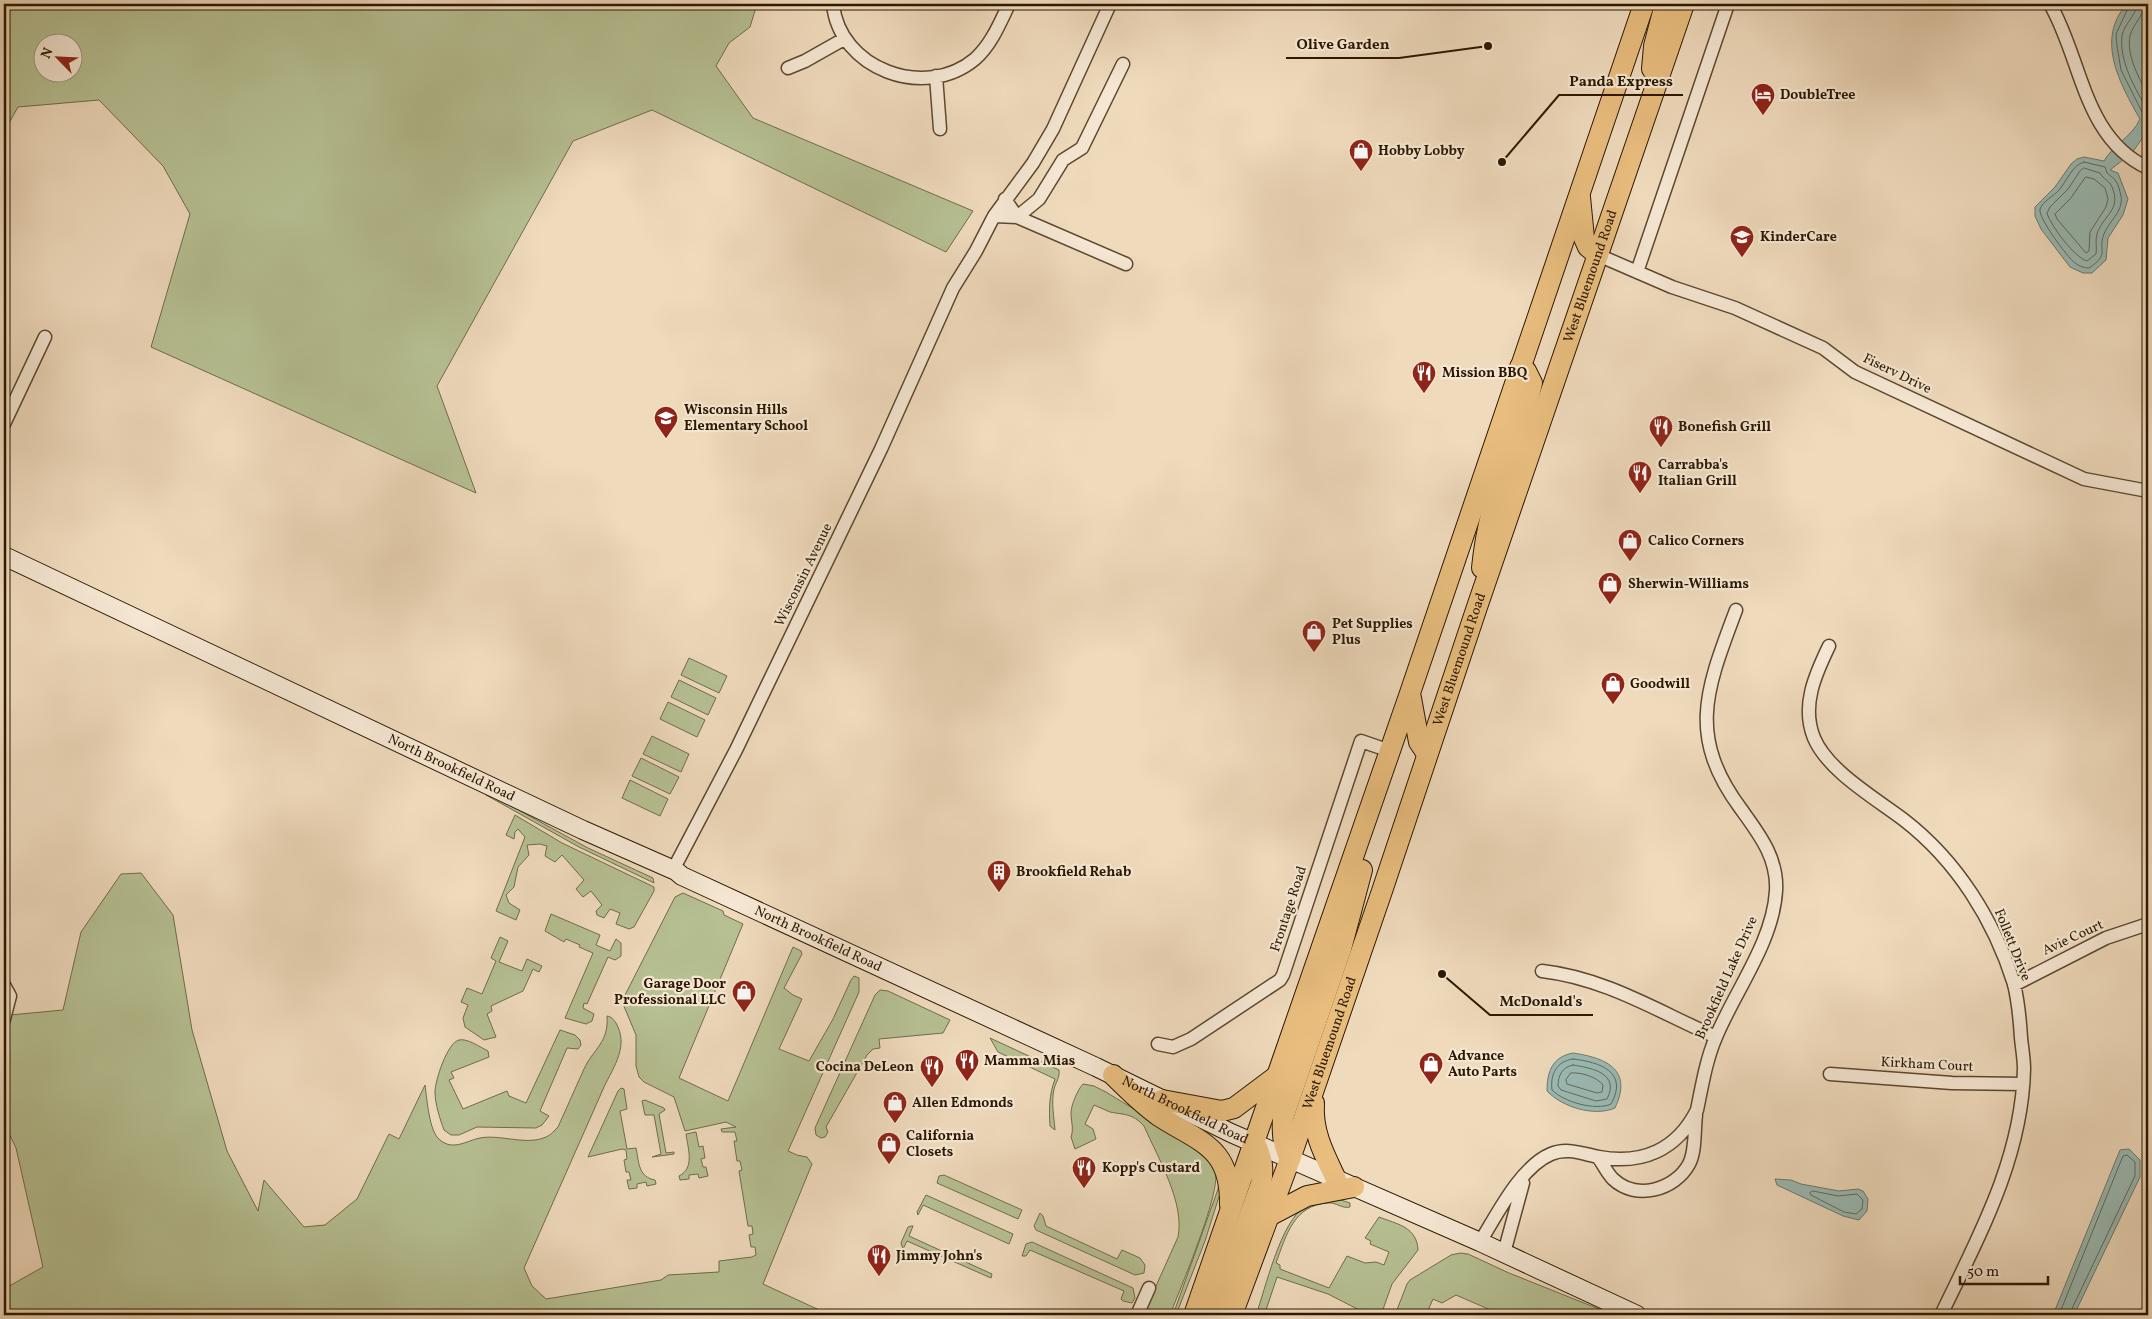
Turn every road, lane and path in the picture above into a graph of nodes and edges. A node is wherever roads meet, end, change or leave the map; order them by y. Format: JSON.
{"nodes":[{"id":1,"x":833,"y":4,"type":"edge"},
{"id":2,"x":1010,"y":4,"type":"edge"},
{"id":3,"x":1110,"y":4,"type":"edge"},
{"id":4,"x":1644,"y":4,"type":"edge"},
{"id":5,"x":1665,"y":4,"type":"edge"},
{"id":6,"x":1684,"y":4,"type":"edge"},
{"id":7,"x":1728,"y":4,"type":"edge"},
{"id":8,"x":2050,"y":4,"type":"edge"},
{"id":9,"x":844,"y":39,"type":"junction"},
{"id":10,"x":1123,"y":64,"type":"dead end"},
{"id":11,"x":788,"y":68,"type":"dead end"},
{"id":12,"x":936,"y":76,"type":"junction"},
{"id":13,"x":1647,"y":108,"type":"junction"},
{"id":14,"x":940,"y":129,"type":"dead end"},
{"id":15,"x":2148,"y":168,"type":"edge"},
{"id":16,"x":1579,"y":193,"type":"junction"},
{"id":17,"x":1005,"y":199,"type":"junction"},
{"id":18,"x":994,"y":216,"type":"junction"},
{"id":19,"x":1017,"y":217,"type":"junction"},
{"id":20,"x":1598,"y":255,"type":"junction"},
{"id":21,"x":1126,"y":264,"type":"dead end"},
{"id":22,"x":1637,"y":272,"type":"junction"},
{"id":23,"x":45,"y":337,"type":"dead end"},
{"id":24,"x":1520,"y":367,"type":"junction"},
{"id":25,"x":4,"y":424,"type":"edge"},
{"id":26,"x":2148,"y":491,"type":"edge"},
{"id":27,"x":4,"y":556,"type":"edge"},
{"id":28,"x":1477,"y":607,"type":"junction"},
{"id":29,"x":1736,"y":610,"type":"dead end"},
{"id":30,"x":1829,"y":646,"type":"dead end"},
{"id":31,"x":1410,"y":693,"type":"junction"},
{"id":32,"x":1390,"y":751,"type":"junction"},
{"id":33,"x":1428,"y":754,"type":"junction"},
{"id":34,"x":1373,"y":799,"type":"junction"},
{"id":35,"x":673,"y":870,"type":"junction"},
{"id":36,"x":2148,"y":924,"type":"edge"},
{"id":37,"x":1542,"y":971,"type":"dead end"},
{"id":38,"x":2014,"y":985,"type":"junction"},
{"id":39,"x":7,"y":990,"type":"edge"},
{"id":40,"x":4,"y":1019,"type":"edge"},
{"id":41,"x":1716,"y":1037,"type":"junction"},
{"id":42,"x":1158,"y":1044,"type":"dead end"},
{"id":43,"x":1830,"y":1074,"type":"dead end"},
{"id":44,"x":1113,"y":1075,"type":"junction"},
{"id":45,"x":1278,"y":1075,"type":"junction"},
{"id":46,"x":2023,"y":1084,"type":"junction"},
{"id":47,"x":1315,"y":1086,"type":"junction"},
{"id":48,"x":1162,"y":1100,"type":"junction"},
{"id":49,"x":1697,"y":1110,"type":"junction"},
{"id":50,"x":1255,"y":1143,"type":"junction"},
{"id":51,"x":1598,"y":1157,"type":"junction"},
{"id":52,"x":1290,"y":1159,"type":"junction"},
{"id":53,"x":1530,"y":1169,"type":"junction"},
{"id":54,"x":1345,"y":1183,"type":"junction"},
{"id":55,"x":1269,"y":1216,"type":"junction"},
{"id":56,"x":1229,"y":1219,"type":"junction"},
{"id":57,"x":1480,"y":1242,"type":"junction"},
{"id":58,"x":1504,"y":1253,"type":"junction"},
{"id":59,"x":1149,"y":1288,"type":"dead end"},
{"id":60,"x":1138,"y":1315,"type":"edge"},
{"id":61,"x":1194,"y":1315,"type":"edge"},
{"id":62,"x":1214,"y":1315,"type":"edge"},
{"id":63,"x":1232,"y":1315,"type":"edge"},
{"id":64,"x":1637,"y":1315,"type":"edge"},
{"id":65,"x":1941,"y":1315,"type":"edge"}],
"edges":[{"from":1,"to":9,"type":"street"},
{"from":2,"to":12,"type":"street"},
{"from":3,"to":17,"type":"street","name":"Wisconsin Avenue"},
{"from":4,"to":16,"type":"main road"},
{"from":5,"to":13,"type":"main road"},
{"from":6,"to":13,"type":"main road","name":"West Bluemound Road"},
{"from":7,"to":22,"type":"street"},
{"from":8,"to":15,"type":"street"},
{"from":9,"to":11,"type":"street"},
{"from":9,"to":12,"type":"street"},
{"from":10,"to":19,"type":"street"},
{"from":12,"to":14,"type":"street"},
{"from":13,"to":20,"type":"main road","name":"West Bluemound Road"},
{"from":16,"to":20,"type":"main road"},
{"from":16,"to":24,"type":"main road"},
{"from":17,"to":18,"type":"street","name":"Wisconsin Avenue"},
{"from":17,"to":19,"type":"street"},
{"from":18,"to":19,"type":"street"},
{"from":18,"to":35,"type":"street","name":"Wisconsin Avenue"},
{"from":19,"to":21,"type":"street"},
{"from":20,"to":22,"type":"street","name":"Fiserv Drive"},
{"from":20,"to":28,"type":"main road","name":"West Bluemound Road"},
{"from":22,"to":26,"type":"street","name":"Fiserv Drive"},
{"from":23,"to":25,"type":"street"},
{"from":24,"to":28,"type":"main road"},
{"from":24,"to":31,"type":"main road"},
{"from":27,"to":35,"type":"street","name":"North Brookfield Road"},
{"from":28,"to":33,"type":"main road","name":"West Bluemound Road"},
{"from":29,"to":41,"type":"street","name":"Brookfield Lake Drive"},
{"from":30,"to":38,"type":"street","name":"Follett Drive"},
{"from":31,"to":32,"type":"main road"},
{"from":31,"to":33,"type":"main road"},
{"from":32,"to":34,"type":"main road"},
{"from":32,"to":42,"type":"street","name":"Frontage Road"},
{"from":33,"to":47,"type":"main road","name":"West Bluemound Road"},
{"from":34,"to":45,"type":"main road"},
{"from":34,"to":52,"type":"main road"},
{"from":35,"to":44,"type":"street","name":"North Brookfield Road"},
{"from":36,"to":38,"type":"street","name":"Avie Court"},
{"from":37,"to":41,"type":"street"},
{"from":38,"to":46,"type":"street","name":"Follett Drive"},
{"from":39,"to":40,"type":"street"},
{"from":41,"to":49,"type":"street","name":"Brookfield Lake Drive"},
{"from":43,"to":46,"type":"street","name":"Kirkham Court"},
{"from":44,"to":48,"type":"street","name":"North Brookfield Road"},
{"from":44,"to":56,"type":"main road"},
{"from":45,"to":48,"type":"main road"},
{"from":45,"to":50,"type":"main road"},
{"from":46,"to":65,"type":"street","name":"Follett Drive"},
{"from":47,"to":52,"type":"main road","name":"West Bluemound Road"},
{"from":47,"to":54,"type":"main road"},
{"from":48,"to":50,"type":"street","name":"North Brookfield Road"},
{"from":49,"to":51,"type":"street","name":"Brookfield Lake Drive"},
{"from":49,"to":51,"type":"street","name":"Brookfield Lake Drive"},
{"from":50,"to":52,"type":"street","name":"North Brookfield Road"},
{"from":50,"to":56,"type":"main road"},
{"from":50,"to":62,"type":"main road"},
{"from":51,"to":53,"type":"street","name":"Brookfield Lake Drive"},
{"from":52,"to":54,"type":"street","name":"North Brookfield Road"},
{"from":52,"to":55,"type":"main road","name":"West Bluemound Road"},
{"from":53,"to":57,"type":"street","name":"Brookfield Lake Drive"},
{"from":53,"to":58,"type":"street"},
{"from":54,"to":55,"type":"main road"},
{"from":54,"to":57,"type":"street","name":"North Brookfield Road"},
{"from":55,"to":63,"type":"main road","name":"West Bluemound Road"},
{"from":56,"to":61,"type":"main road"},
{"from":57,"to":58,"type":"street","name":"North Brookfield Road"},
{"from":58,"to":64,"type":"street","name":"North Brookfield Road"},
{"from":59,"to":60,"type":"street"}]}
